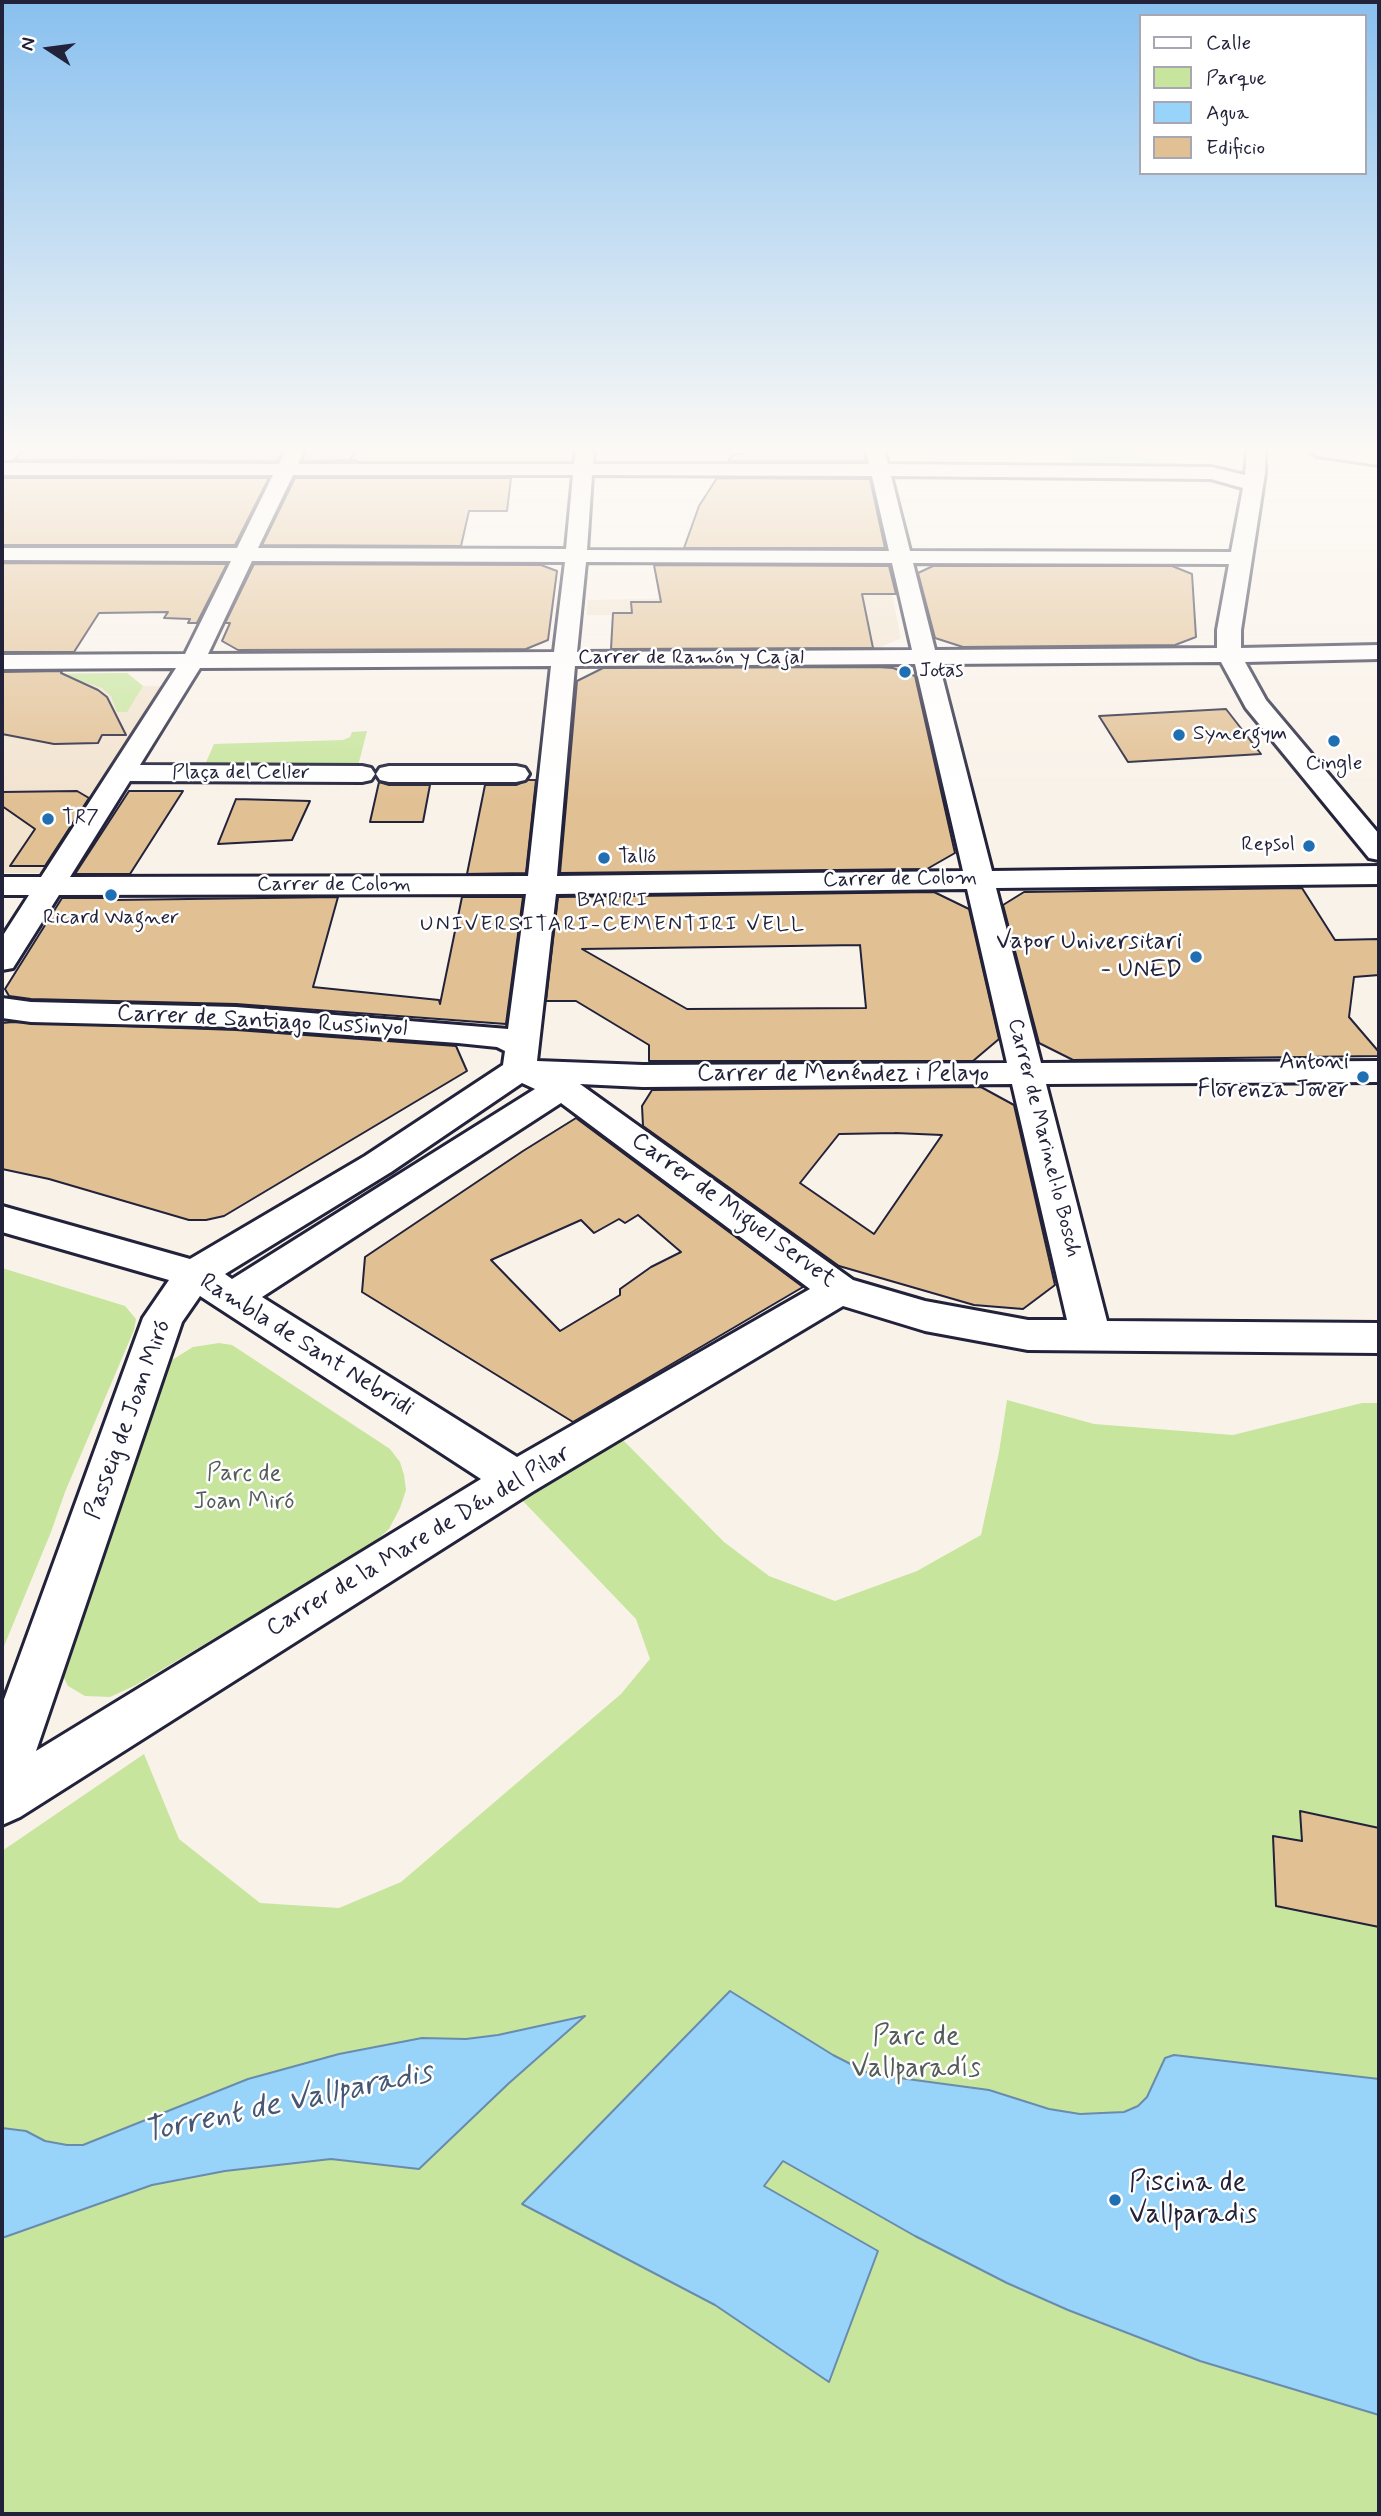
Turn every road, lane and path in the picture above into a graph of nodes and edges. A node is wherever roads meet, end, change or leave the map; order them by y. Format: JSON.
{"nodes":[{"id":1,"x":238,"y":567,"type":"edge"},
{"id":2,"x":574,"y":567,"type":"edge"},
{"id":3,"x":904,"y":567,"type":"edge"},
{"id":4,"x":1239,"y":567,"type":"edge"},
{"id":5,"x":1379,"y":652,"type":"edge"},
{"id":6,"x":1229,"y":653,"type":"junction"},
{"id":7,"x":924,"y":657,"type":"junction"},
{"id":8,"x":564,"y":659,"type":"junction"},
{"id":9,"x":193,"y":661,"type":"junction"},
{"id":10,"x":2,"y":662,"type":"edge"},
{"id":11,"x":120,"y":773,"type":"junction"},
{"id":12,"x":362,"y":774,"type":"dead end"},
{"id":13,"x":389,"y":774,"type":"dead end"},
{"id":14,"x":533,"y":774,"type":"junction"},
{"id":15,"x":1379,"y":852,"type":"edge"},
{"id":16,"x":1379,"y":875,"type":"edge"},
{"id":17,"x":978,"y":879,"type":"junction"},
{"id":18,"x":2,"y":886,"type":"edge"},
{"id":19,"x":51,"y":886,"type":"junction"},
{"id":20,"x":542,"y":886,"type":"junction"},
{"id":21,"x":2,"y":961,"type":"edge"},
{"id":22,"x":2,"y":1008,"type":"edge"},
{"id":23,"x":520,"y":1058,"type":"junction"},
{"id":24,"x":1379,"y":1071,"type":"edge"},
{"id":25,"x":1028,"y":1074,"type":"junction"},
{"id":26,"x":643,"y":1076,"type":"junction"},
{"id":27,"x":562,"y":1087,"type":"junction"},
{"id":28,"x":618,"y":1127,"type":"junction"},
{"id":29,"x":2,"y":1219,"type":"edge"},
{"id":30,"x":213,"y":1286,"type":"junction"},
{"id":31,"x":839,"y":1290,"type":"junction"},
{"id":32,"x":1091,"y":1336,"type":"junction"},
{"id":33,"x":1379,"y":1338,"type":"edge"},
{"id":34,"x":516,"y":1479,"type":"junction"},
{"id":35,"x":2,"y":1775,"type":"edge"},
{"id":36,"x":2,"y":1800,"type":"edge"}],
"edges":[{"from":1,"to":9,"type":"street"},
{"from":2,"to":8,"type":"street"},
{"from":3,"to":7,"type":"street","name":"Carrer de Marinel·lo Bosch"},
{"from":4,"to":6,"type":"street"},
{"from":5,"to":6,"type":"street","name":"Carrer de Ramón y Cajal"},
{"from":6,"to":7,"type":"street","name":"Carrer de Ramón y Cajal"},
{"from":6,"to":15,"type":"street"},
{"from":7,"to":8,"type":"street","name":"Carrer de Ramón y Cajal"},
{"from":7,"to":17,"type":"street","name":"Carrer de Marinel·lo Bosch"},
{"from":8,"to":9,"type":"street","name":"Carrer de Ramón y Cajal"},
{"from":8,"to":14,"type":"street"},
{"from":9,"to":10,"type":"street","name":"Carrer de Ramón y Cajal"},
{"from":9,"to":11,"type":"street"},
{"from":11,"to":12,"type":"street","name":"Plaça del Celler"},
{"from":11,"to":19,"type":"street"},
{"from":13,"to":14,"type":"street"},
{"from":14,"to":20,"type":"street"},
{"from":16,"to":17,"type":"street","name":"Carrer de Colom"},
{"from":17,"to":20,"type":"street","name":"Carrer de Colom"},
{"from":17,"to":25,"type":"street","name":"Carrer de Marinel·lo Bosch"},
{"from":18,"to":19,"type":"street","name":"Carrer de Colom"},
{"from":19,"to":20,"type":"street","name":"Carrer de Colom"},
{"from":19,"to":21,"type":"street"},
{"from":20,"to":23,"type":"street"},
{"from":22,"to":23,"type":"street","name":"Carrer de Santiago Russinyol"},
{"from":23,"to":26,"type":"street","name":"Carrer de Menéndez i Pelayo"},
{"from":23,"to":27,"type":"street","name":"Carrer de Miguel Servet"},
{"from":23,"to":30,"type":"street","name":"Passeig de Joan Miró"},
{"from":24,"to":25,"type":"street","name":"Carrer de Menéndez i Pelayo"},
{"from":25,"to":26,"type":"street","name":"Carrer de Menéndez i Pelayo"},
{"from":25,"to":32,"type":"street","name":"Carrer de Marinel·lo Bosch"},
{"from":26,"to":28,"type":"street"},
{"from":27,"to":28,"type":"street","name":"Carrer de Miguel Servet"},
{"from":27,"to":30,"type":"street","name":"Passeig de Joan Miró"},
{"from":28,"to":31,"type":"street","name":"Carrer de Miguel Servet"},
{"from":29,"to":30,"type":"street","name":"Rambla de Sant Nebridi"},
{"from":30,"to":34,"type":"street","name":"Rambla de Sant Nebridi"},
{"from":30,"to":35,"type":"street","name":"Passeig de Joan Miró"},
{"from":31,"to":32,"type":"street","name":"Carrer de Miguel Servet"},
{"from":31,"to":34,"type":"street","name":"Carrer de la Mare de Déu del Pilar"},
{"from":32,"to":33,"type":"street","name":"Carrer de Miguel Servet"},
{"from":34,"to":36,"type":"street","name":"Carrer de la Mare de Déu del Pilar"}]}
